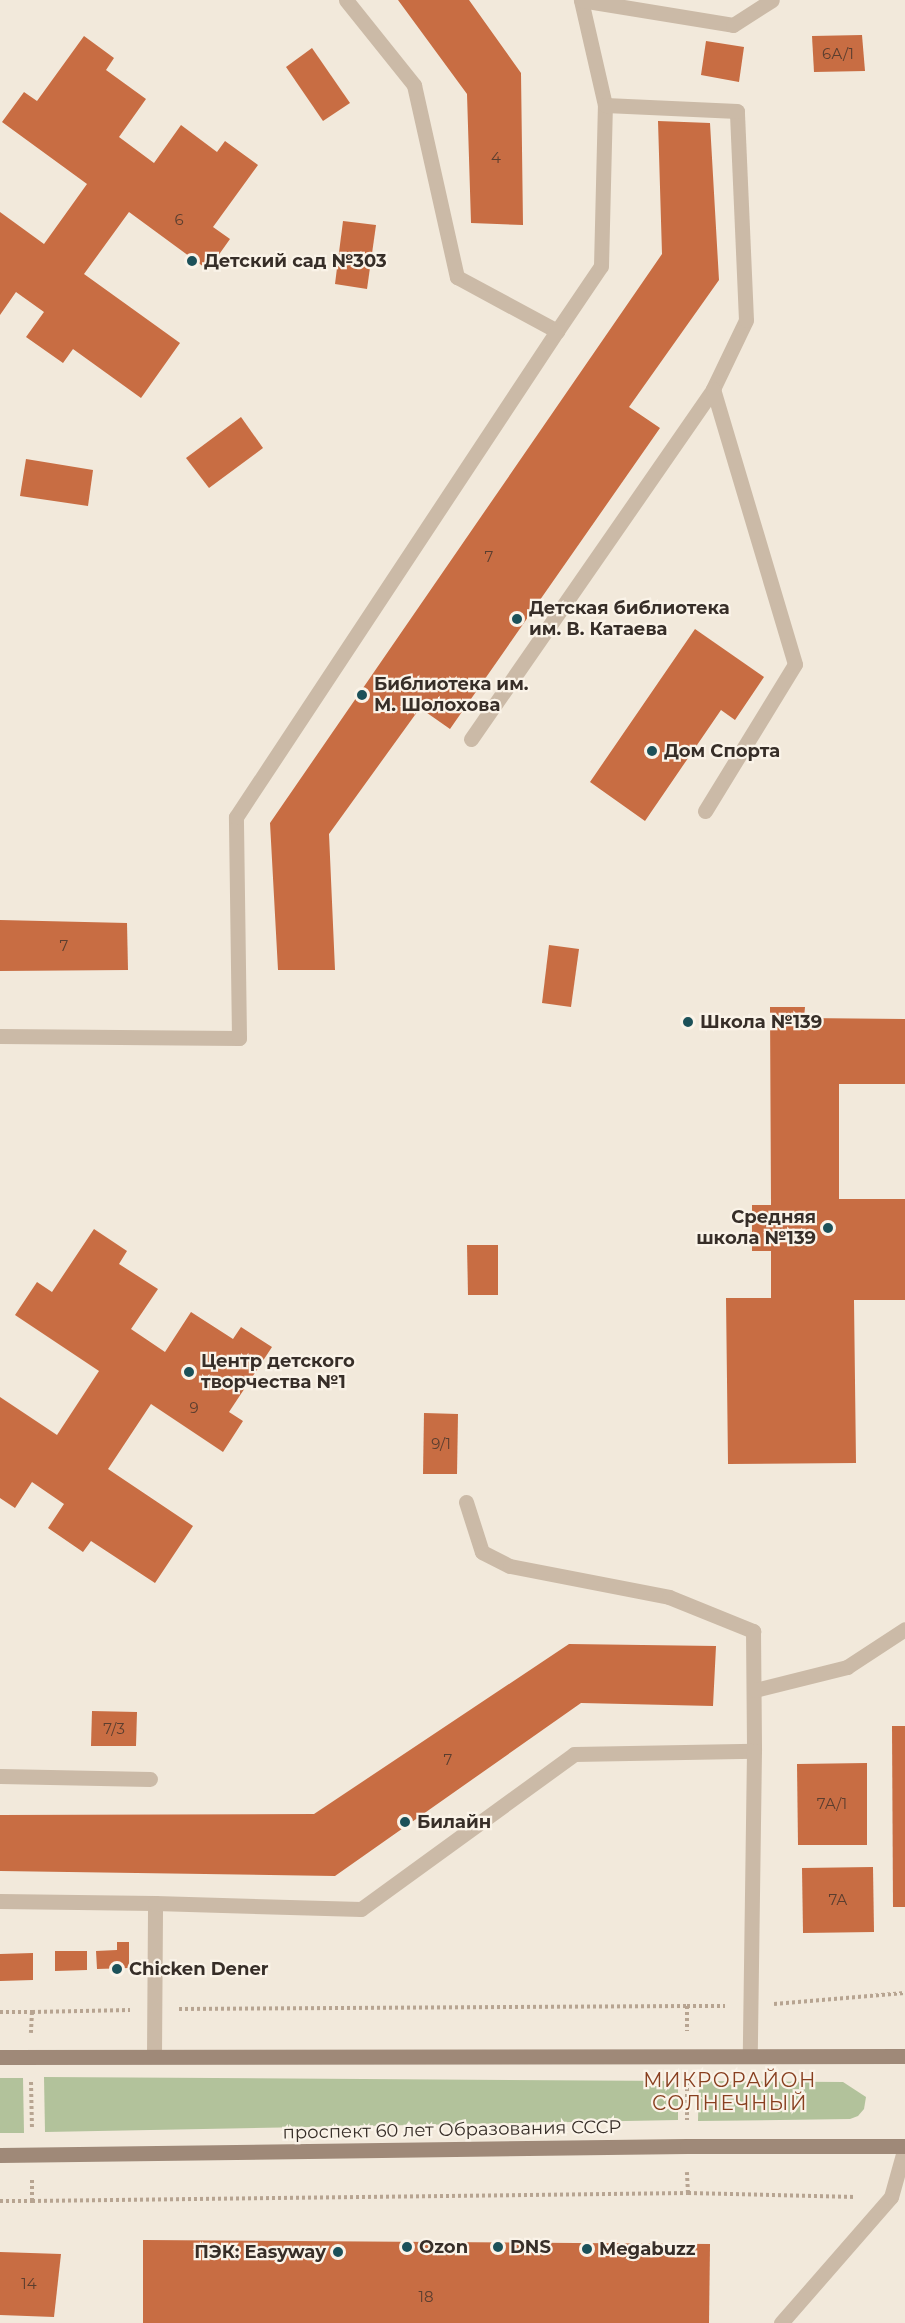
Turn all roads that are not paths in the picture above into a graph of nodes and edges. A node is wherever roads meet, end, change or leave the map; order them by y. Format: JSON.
{"nodes":[{"id":1,"x":346,"y":0,"type":"edge"},
{"id":2,"x":581,"y":0,"type":"edge"},
{"id":3,"x":772,"y":0,"type":"edge"},
{"id":4,"x":605,"y":105,"type":"junction"},
{"id":5,"x":556,"y":331,"type":"junction"},
{"id":6,"x":713,"y":389,"type":"junction"},
{"id":7,"x":471,"y":739,"type":"dead end"},
{"id":8,"x":705,"y":811,"type":"dead end"},
{"id":9,"x":0,"y":1036,"type":"edge"},
{"id":10,"x":466,"y":1502,"type":"dead end"},
{"id":11,"x":905,"y":1629,"type":"edge"},
{"id":12,"x":755,"y":1690,"type":"junction"},
{"id":13,"x":754,"y":1751,"type":"junction"},
{"id":14,"x":0,"y":1776,"type":"edge"},
{"id":15,"x":150,"y":1779,"type":"dead end"},
{"id":16,"x":0,"y":1901,"type":"edge"},
{"id":17,"x":155,"y":1903,"type":"junction"},
{"id":18,"x":154,"y":2055,"type":"junction"},
{"id":19,"x":750,"y":2056,"type":"junction"},
{"id":20,"x":905,"y":2056,"type":"edge"},
{"id":21,"x":0,"y":2057,"type":"edge"},
{"id":22,"x":905,"y":2146,"type":"edge"},
{"id":23,"x":0,"y":2156,"type":"edge"},
{"id":24,"x":781,"y":2323,"type":"edge"}],
"edges":[{"from":1,"to":5,"type":"lane"},
{"from":2,"to":3,"type":"lane"},
{"from":2,"to":4,"type":"lane"},
{"from":4,"to":5,"type":"lane"},
{"from":4,"to":6,"type":"lane"},
{"from":5,"to":9,"type":"lane"},
{"from":6,"to":7,"type":"lane"},
{"from":6,"to":8,"type":"lane"},
{"from":10,"to":12,"type":"lane"},
{"from":11,"to":12,"type":"lane"},
{"from":12,"to":13,"type":"lane"},
{"from":13,"to":17,"type":"lane"},
{"from":13,"to":19,"type":"lane"},
{"from":14,"to":15,"type":"lane"},
{"from":16,"to":17,"type":"lane"},
{"from":17,"to":18,"type":"lane"},
{"from":18,"to":19,"type":"main road"},
{"from":18,"to":21,"type":"main road"},
{"from":19,"to":20,"type":"main road"},
{"from":22,"to":23,"type":"main road","name":"проспект 60 лет Образования СССР"},
{"from":22,"to":24,"type":"lane"}]}
